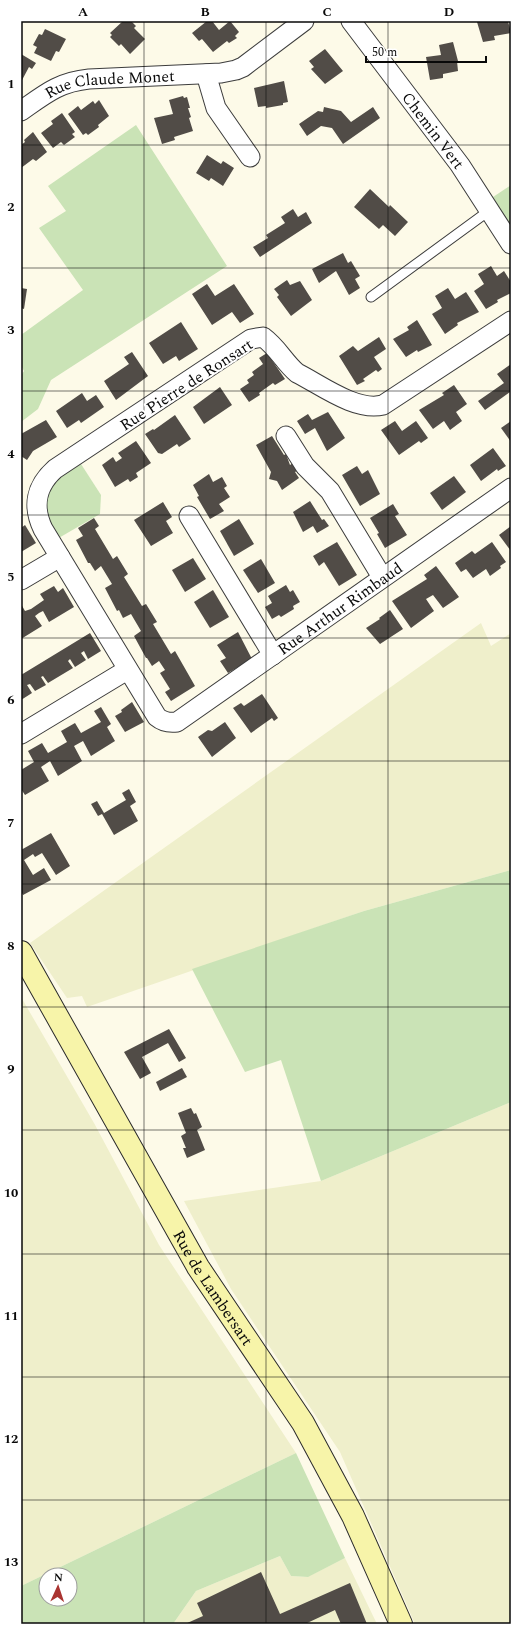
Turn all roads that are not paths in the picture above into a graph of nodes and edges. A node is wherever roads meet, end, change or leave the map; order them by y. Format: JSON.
{"nodes":[{"id":1,"x":304,"y":21,"type":"edge"},
{"id":2,"x":351,"y":21,"type":"edge"},
{"id":3,"x":206,"y":74,"type":"junction"},
{"id":4,"x":21,"y":111,"type":"edge"},
{"id":5,"x":250,"y":157,"type":"dead end"},
{"id":6,"x":490,"y":210,"type":"junction"},
{"id":7,"x":511,"y":244,"type":"edge"},
{"id":8,"x":370,"y":297,"type":"dead end"},
{"id":9,"x":511,"y":321,"type":"edge"},
{"id":10,"x":286,"y":436,"type":"dead end"},
{"id":11,"x":511,"y":488,"type":"edge"},
{"id":12,"x":188,"y":516,"type":"dead end"},
{"id":13,"x":60,"y":557,"type":"junction"},
{"id":14,"x":382,"y":577,"type":"junction"},
{"id":15,"x":21,"y":580,"type":"edge"},
{"id":16,"x":273,"y":655,"type":"junction"},
{"id":17,"x":127,"y":670,"type":"junction"},
{"id":18,"x":166,"y":722,"type":"joint"},
{"id":19,"x":21,"y":734,"type":"edge"},
{"id":20,"x":21,"y":952,"type":"edge"},
{"id":21,"x":401,"y":1624,"type":"edge"}],
"edges":[{"from":1,"to":3,"type":"street","name":"Rue Claude Monet"},
{"from":2,"to":6,"type":"street","name":"Chemin Vert"},
{"from":3,"to":4,"type":"street","name":"Rue Claude Monet"},
{"from":3,"to":5,"type":"street"},
{"from":6,"to":7,"type":"street","name":"Chemin Vert"},
{"from":6,"to":8,"type":"lane"},
{"from":9,"to":13,"type":"street","name":"Rue Pierre de Ronsart"},
{"from":10,"to":14,"type":"street"},
{"from":11,"to":14,"type":"street","name":"Rue Arthur Rimbaud"},
{"from":12,"to":16,"type":"street"},
{"from":13,"to":15,"type":"street"},
{"from":13,"to":17,"type":"street","name":"Rue Pierre de Ronsart"},
{"from":14,"to":16,"type":"street","name":"Rue Arthur Rimbaud"},
{"from":16,"to":18,"type":"street","name":"Rue Arthur Rimbaud"},
{"from":17,"to":18,"type":"street","name":"Rue Pierre de Ronsart"},
{"from":17,"to":19,"type":"street"},
{"from":20,"to":21,"type":"main road","name":"Rue de Lambersart"}]}
